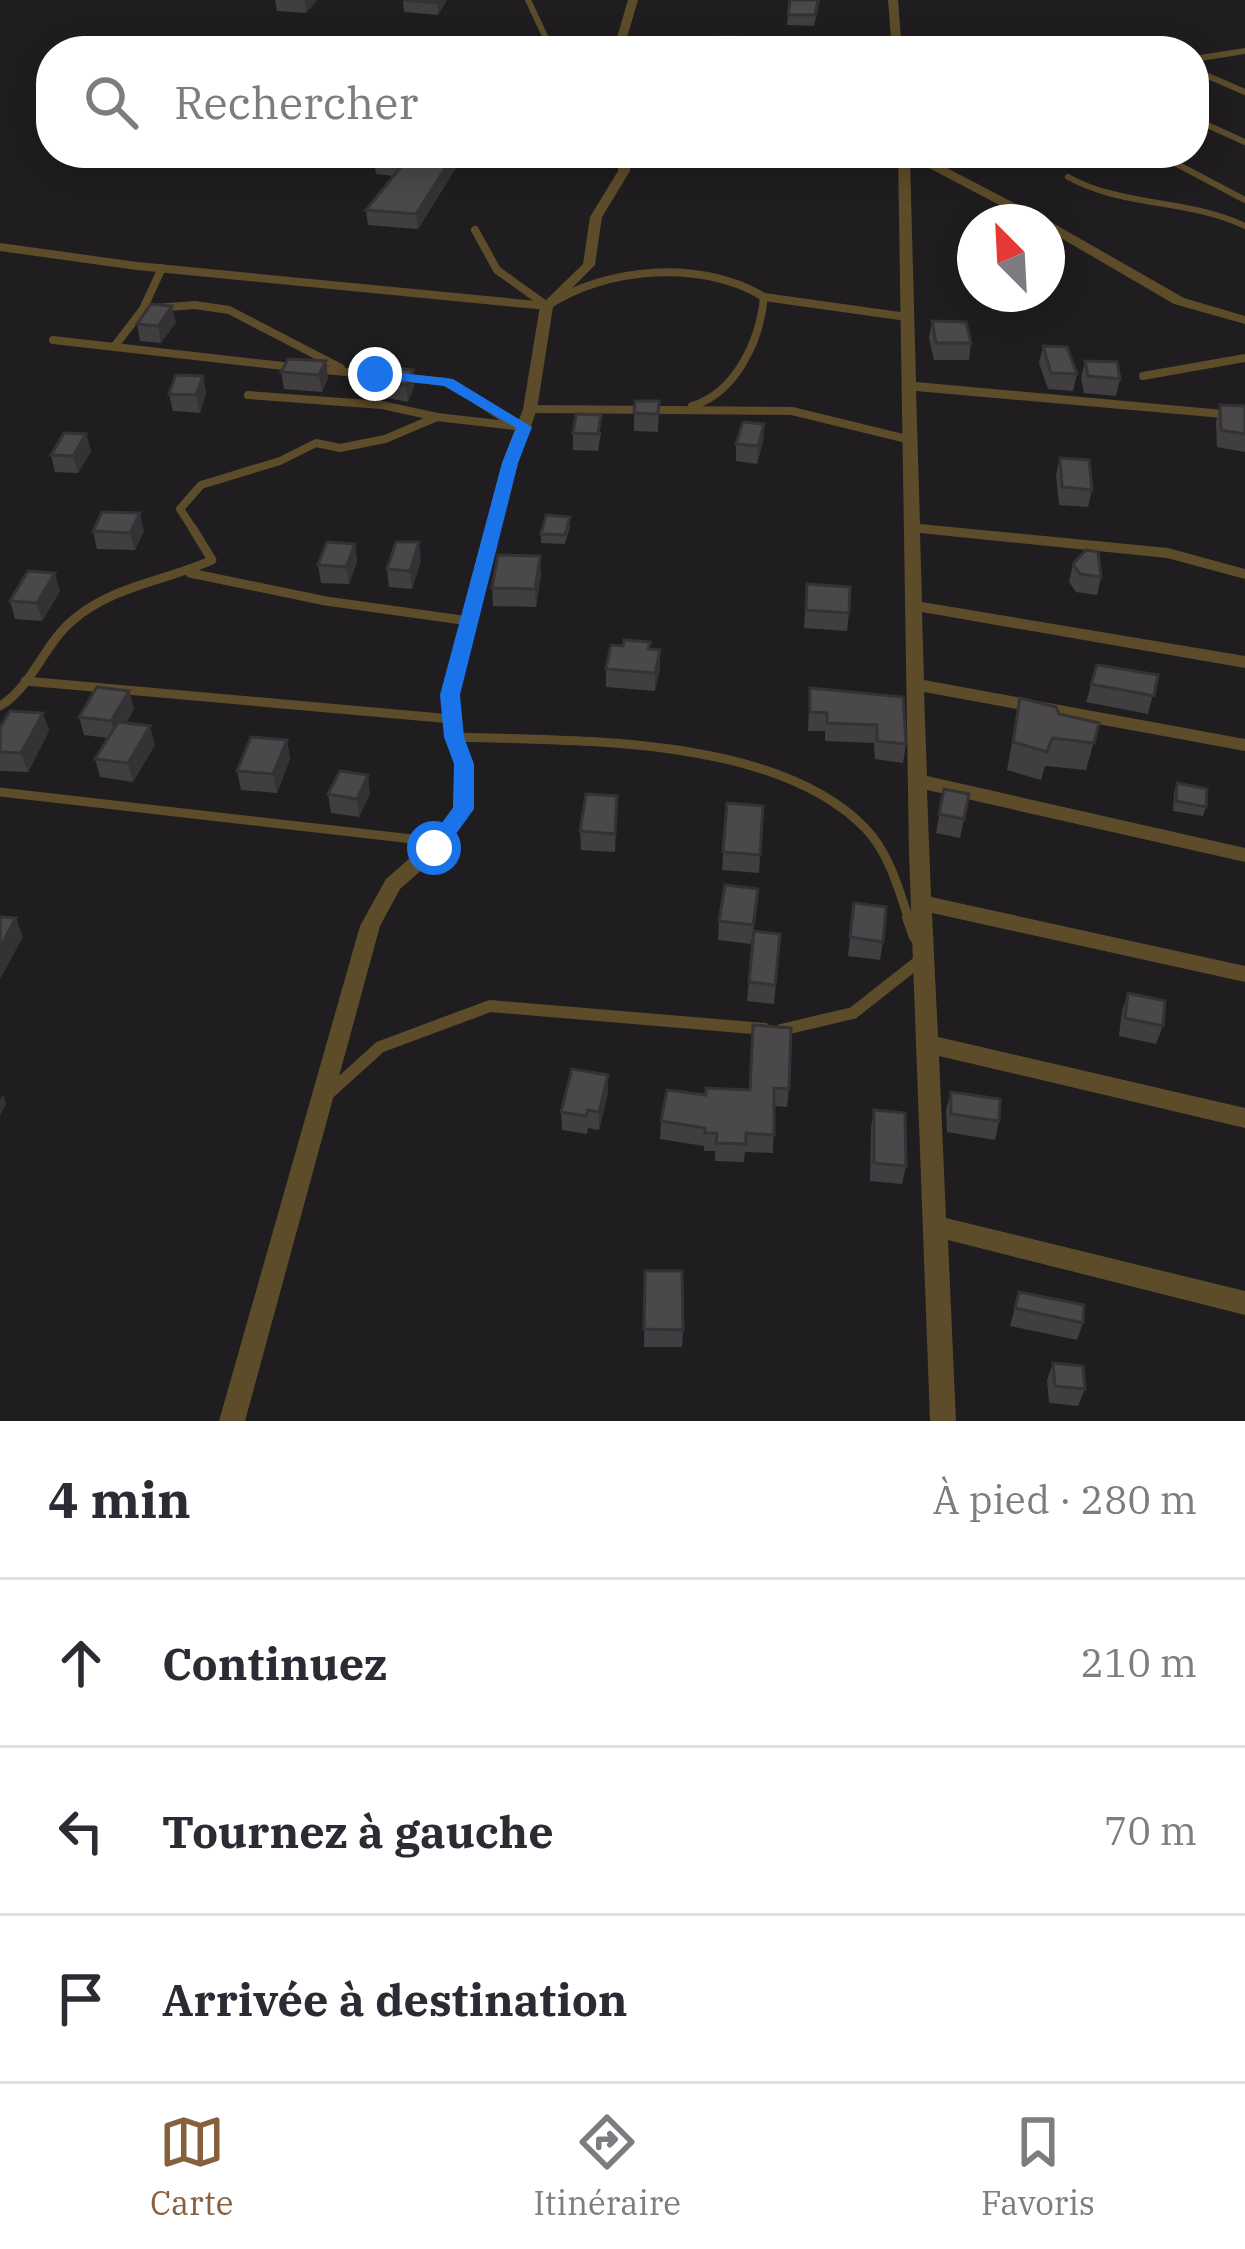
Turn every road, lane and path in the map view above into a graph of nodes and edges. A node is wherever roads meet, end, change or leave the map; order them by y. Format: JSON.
{"nodes":[{"id":1,"x":528,"y":0,"type":"edge"},
{"id":2,"x":633,"y":0,"type":"edge"},
{"id":3,"x":893,"y":0,"type":"edge"},
{"id":4,"x":545,"y":36,"type":"edge"},
{"id":5,"x":622,"y":36,"type":"edge"},
{"id":6,"x":896,"y":36,"type":"edge"},
{"id":7,"x":1245,"y":50,"type":"edge"},
{"id":8,"x":1209,"y":56,"type":"edge"},
{"id":9,"x":1209,"y":76,"type":"edge"},
{"id":10,"x":1245,"y":92,"type":"edge"},
{"id":11,"x":1209,"y":125,"type":"edge"},
{"id":12,"x":1245,"y":142,"type":"edge"},
{"id":13,"x":624,"y":168,"type":"edge"},
{"id":14,"x":906,"y":168,"type":"edge"},
{"id":15,"x":935,"y":168,"type":"edge"},
{"id":16,"x":1184,"y":168,"type":"edge"},
{"id":17,"x":1068,"y":176,"type":"dead end"},
{"id":18,"x":1245,"y":200,"type":"edge"},
{"id":19,"x":1005,"y":204,"type":"edge"},
{"id":20,"x":1245,"y":226,"type":"edge"},
{"id":21,"x":475,"y":229,"type":"dead end"},
{"id":22,"x":1065,"y":236,"type":"edge"},
{"id":23,"x":0,"y":247,"type":"edge"},
{"id":24,"x":162,"y":268,"type":"junction"},
{"id":25,"x":764,"y":297,"type":"junction"},
{"id":26,"x":547,"y":306,"type":"junction"},
{"id":27,"x":143,"y":309,"type":"junction"},
{"id":28,"x":910,"y":317,"type":"junction"},
{"id":29,"x":1245,"y":320,"type":"edge"},
{"id":30,"x":53,"y":340,"type":"dead end"},
{"id":31,"x":114,"y":347,"type":"junction"},
{"id":32,"x":1245,"y":358,"type":"edge"},
{"id":33,"x":352,"y":372,"type":"junction"},
{"id":34,"x":1143,"y":376,"type":"dead end"},
{"id":35,"x":911,"y":386,"type":"junction"},
{"id":36,"x":248,"y":395,"type":"dead end"},
{"id":37,"x":681,"y":410,"type":"junction"},
{"id":38,"x":1245,"y":416,"type":"edge"},
{"id":39,"x":437,"y":417,"type":"junction"},
{"id":40,"x":527,"y":418,"type":"junction"},
{"id":41,"x":912,"y":440,"type":"junction"},
{"id":42,"x":915,"y":527,"type":"junction"},
{"id":43,"x":188,"y":572,"type":"junction"},
{"id":44,"x":1245,"y":574,"type":"edge"},
{"id":45,"x":916,"y":606,"type":"junction"},
{"id":46,"x":469,"y":622,"type":"junction"},
{"id":47,"x":1245,"y":662,"type":"edge"},
{"id":48,"x":25,"y":681,"type":"junction"},
{"id":49,"x":917,"y":685,"type":"junction"},
{"id":50,"x":0,"y":706,"type":"edge"},
{"id":51,"x":453,"y":728,"type":"junction"},
{"id":52,"x":1245,"y":746,"type":"edge"},
{"id":53,"x":918,"y":781,"type":"junction"},
{"id":54,"x":0,"y":792,"type":"edge"},
{"id":55,"x":439,"y":842,"type":"junction"},
{"id":56,"x":1245,"y":855,"type":"edge"},
{"id":57,"x":921,"y":903,"type":"junction"},
{"id":58,"x":924,"y":958,"type":"junction"},
{"id":59,"x":1245,"y":974,"type":"edge"},
{"id":60,"x":927,"y":1044,"type":"junction"},
{"id":61,"x":320,"y":1102,"type":"junction"},
{"id":62,"x":1245,"y":1118,"type":"edge"},
{"id":63,"x":934,"y":1226,"type":"junction"},
{"id":64,"x":1245,"y":1304,"type":"edge"},
{"id":65,"x":232,"y":1421,"type":"edge"},
{"id":66,"x":943,"y":1421,"type":"edge"}],
"edges":[{"from":1,"to":4,"type":"lane"},
{"from":2,"to":5,"type":"street"},
{"from":3,"to":6,"type":"street"},
{"from":7,"to":8,"type":"lane"},
{"from":9,"to":10,"type":"lane"},
{"from":11,"to":12,"type":"lane"},
{"from":13,"to":26,"type":"street"},
{"from":14,"to":28,"type":"street"},
{"from":15,"to":19,"type":"street"},
{"from":16,"to":18,"type":"lane"},
{"from":17,"to":20,"type":"lane"},
{"from":21,"to":26,"type":"lane"},
{"from":22,"to":29,"type":"street"},
{"from":23,"to":24,"type":"lane"},
{"from":24,"to":26,"type":"lane"},
{"from":24,"to":27,"type":"lane"},
{"from":25,"to":26,"type":"lane"},
{"from":25,"to":28,"type":"lane"},
{"from":25,"to":37,"type":"lane"},
{"from":26,"to":40,"type":"street"},
{"from":27,"to":31,"type":"lane"},
{"from":27,"to":33,"type":"lane"},
{"from":28,"to":35,"type":"street"},
{"from":30,"to":31,"type":"lane"},
{"from":31,"to":33,"type":"lane"},
{"from":32,"to":34,"type":"lane"},
{"from":33,"to":40,"type":"lane"},
{"from":35,"to":38,"type":"street"},
{"from":35,"to":41,"type":"street"},
{"from":36,"to":39,"type":"lane"},
{"from":37,"to":40,"type":"lane"},
{"from":37,"to":41,"type":"lane"},
{"from":39,"to":40,"type":"lane"},
{"from":39,"to":43,"type":"lane"},
{"from":40,"to":46,"type":"street"},
{"from":41,"to":42,"type":"street"},
{"from":42,"to":44,"type":"street"},
{"from":42,"to":45,"type":"street"},
{"from":43,"to":46,"type":"lane"},
{"from":43,"to":48,"type":"lane"},
{"from":45,"to":47,"type":"street"},
{"from":45,"to":49,"type":"street"},
{"from":46,"to":51,"type":"street"},
{"from":48,"to":50,"type":"lane"},
{"from":48,"to":51,"type":"lane"},
{"from":49,"to":52,"type":"street"},
{"from":49,"to":53,"type":"street"},
{"from":51,"to":55,"type":"street"},
{"from":51,"to":58,"type":"lane"},
{"from":53,"to":56,"type":"street"},
{"from":53,"to":57,"type":"street"},
{"from":54,"to":55,"type":"lane"},
{"from":55,"to":61,"type":"street"},
{"from":57,"to":58,"type":"street"},
{"from":57,"to":59,"type":"street"},
{"from":58,"to":60,"type":"street"},
{"from":58,"to":61,"type":"lane"},
{"from":60,"to":62,"type":"street"},
{"from":60,"to":63,"type":"street"},
{"from":61,"to":65,"type":"street"},
{"from":63,"to":64,"type":"street"},
{"from":63,"to":66,"type":"street"}]}
